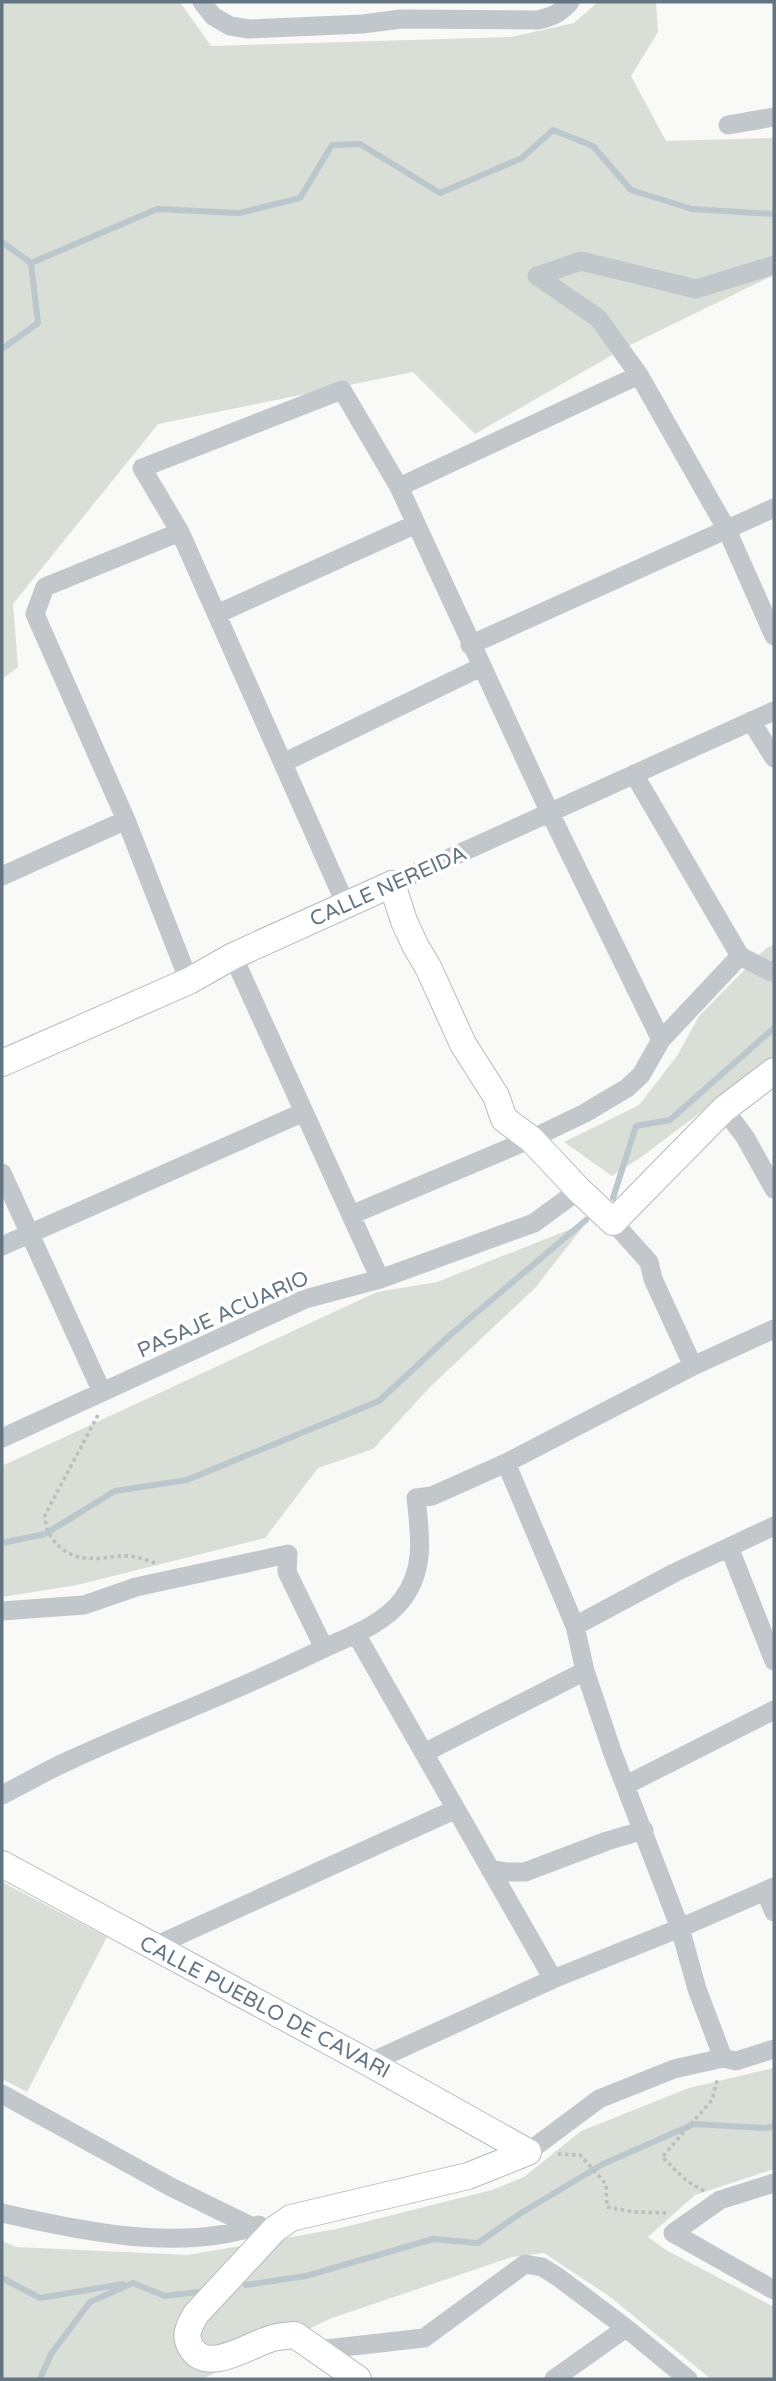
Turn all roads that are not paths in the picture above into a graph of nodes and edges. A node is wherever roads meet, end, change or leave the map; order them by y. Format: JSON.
{"nodes":[{"id":1,"x":202,"y":2,"type":"edge"},
{"id":2,"x":498,"y":2,"type":"edge"},
{"id":3,"x":570,"y":2,"type":"edge"},
{"id":4,"x":520,"y":20,"type":"junction"},
{"id":5,"x":774,"y":117,"type":"edge"},
{"id":6,"x":728,"y":125,"type":"dead end"},
{"id":7,"x":774,"y":265,"type":"edge"},
{"id":8,"x":639,"y":374,"type":"junction"},
{"id":9,"x":399,"y":488,"type":"junction"},
{"id":10,"x":774,"y":508,"type":"edge"},
{"id":11,"x":416,"y":524,"type":"junction"},
{"id":12,"x":727,"y":530,"type":"junction"},
{"id":13,"x":180,"y":532,"type":"junction"},
{"id":14,"x":217,"y":614,"type":"junction"},
{"id":15,"x":774,"y":636,"type":"edge"},
{"id":16,"x":470,"y":645,"type":"junction"},
{"id":17,"x":481,"y":667,"type":"junction"},
{"id":18,"x":774,"y":711,"type":"edge"},
{"id":19,"x":751,"y":721,"type":"junction"},
{"id":20,"x":774,"y":758,"type":"edge"},
{"id":21,"x":283,"y":763,"type":"junction"},
{"id":22,"x":634,"y":774,"type":"junction"},
{"id":23,"x":550,"y":813,"type":"junction"},
{"id":24,"x":126,"y":820,"type":"junction"},
{"id":25,"x":2,"y":876,"type":"edge"},
{"id":26,"x":393,"y":884,"type":"junction"},
{"id":27,"x":346,"y":905,"type":"junction"},
{"id":28,"x":740,"y":956,"type":"junction"},
{"id":29,"x":233,"y":957,"type":"junction"},
{"id":30,"x":774,"y":970,"type":"edge"},
{"id":31,"x":190,"y":981,"type":"junction"},
{"id":32,"x":661,"y":1040,"type":"junction"},
{"id":33,"x":2,"y":1063,"type":"edge"},
{"id":34,"x":774,"y":1071,"type":"edge"},
{"id":35,"x":724,"y":1109,"type":"junction"},
{"id":36,"x":304,"y":1112,"type":"junction"},
{"id":37,"x":531,"y":1139,"type":"junction"},
{"id":38,"x":2,"y":1172,"type":"edge"},
{"id":39,"x":774,"y":1189,"type":"edge"},
{"id":40,"x":579,"y":1190,"type":"junction"},
{"id":41,"x":351,"y":1214,"type":"junction"},
{"id":42,"x":613,"y":1222,"type":"junction"},
{"id":43,"x":31,"y":1233,"type":"junction"},
{"id":44,"x":2,"y":1246,"type":"edge"},
{"id":45,"x":380,"y":1279,"type":"junction"},
{"id":46,"x":774,"y":1329,"type":"edge"},
{"id":47,"x":693,"y":1366,"type":"junction"},
{"id":48,"x":102,"y":1392,"type":"junction"},
{"id":49,"x":2,"y":1438,"type":"edge"},
{"id":50,"x":506,"y":1462,"type":"junction"},
{"id":51,"x":774,"y":1525,"type":"edge"},
{"id":52,"x":729,"y":1547,"type":"junction"},
{"id":53,"x":2,"y":1611,"type":"edge"},
{"id":54,"x":575,"y":1626,"type":"junction"},
{"id":55,"x":356,"y":1634,"type":"junction"},
{"id":56,"x":324,"y":1648,"type":"junction"},
{"id":57,"x":774,"y":1661,"type":"edge"},
{"id":58,"x":585,"y":1671,"type":"junction"},
{"id":59,"x":774,"y":1710,"type":"edge"},
{"id":60,"x":424,"y":1753,"type":"junction"},
{"id":61,"x":626,"y":1785,"type":"junction"},
{"id":62,"x":2,"y":1795,"type":"edge"},
{"id":63,"x":456,"y":1809,"type":"junction"},
{"id":64,"x":644,"y":1830,"type":"junction"},
{"id":65,"x":2,"y":1864,"type":"edge"},
{"id":66,"x":490,"y":1869,"type":"junction"},
{"id":67,"x":770,"y":1889,"type":"edge"},
{"id":68,"x":774,"y":1912,"type":"edge"},
{"id":69,"x":680,"y":1928,"type":"junction"},
{"id":70,"x":153,"y":1947,"type":"junction"},
{"id":71,"x":553,"y":1979,"type":"junction"},
{"id":72,"x":774,"y":2049,"type":"edge"},
{"id":73,"x":723,"y":2058,"type":"junction"},
{"id":74,"x":369,"y":2063,"type":"junction"},
{"id":75,"x":2,"y":2094,"type":"edge"},
{"id":76,"x":528,"y":2152,"type":"junction"},
{"id":77,"x":774,"y":2183,"type":"edge"},
{"id":78,"x":2,"y":2213,"type":"edge"},
{"id":79,"x":257,"y":2236,"type":"junction"},
{"id":80,"x":774,"y":2290,"type":"edge"},
{"id":81,"x":626,"y":2328,"type":"junction"},
{"id":82,"x":317,"y":2350,"type":"junction"},
{"id":83,"x":358,"y":2379,"type":"edge"},
{"id":84,"x":554,"y":2379,"type":"edge"},
{"id":85,"x":688,"y":2379,"type":"edge"}],
"edges":[{"from":1,"to":4,"type":"street"},
{"from":2,"to":4,"type":"street"},
{"from":3,"to":4,"type":"street"},
{"from":5,"to":6,"type":"street"},
{"from":7,"to":8,"type":"street"},
{"from":8,"to":9,"type":"street"},
{"from":8,"to":12,"type":"street"},
{"from":9,"to":11,"type":"street"},
{"from":9,"to":13,"type":"street"},
{"from":10,"to":12,"type":"street"},
{"from":11,"to":14,"type":"street"},
{"from":11,"to":16,"type":"street"},
{"from":12,"to":15,"type":"street"},
{"from":12,"to":16,"type":"street"},
{"from":13,"to":14,"type":"street"},
{"from":13,"to":24,"type":"street"},
{"from":14,"to":21,"type":"street"},
{"from":16,"to":17,"type":"street"},
{"from":17,"to":21,"type":"street"},
{"from":17,"to":23,"type":"street"},
{"from":18,"to":19,"type":"street","name":"CALLE NEREIDA"},
{"from":19,"to":20,"type":"street"},
{"from":19,"to":22,"type":"street","name":"CALLE NEREIDA"},
{"from":21,"to":27,"type":"street"},
{"from":22,"to":23,"type":"street","name":"CALLE NEREIDA"},
{"from":22,"to":28,"type":"street"},
{"from":23,"to":26,"type":"street","name":"CALLE NEREIDA"},
{"from":23,"to":32,"type":"street"},
{"from":24,"to":25,"type":"street"},
{"from":24,"to":31,"type":"street"},
{"from":26,"to":27,"type":"street","name":"CALLE NEREIDA"},
{"from":26,"to":37,"type":"street"},
{"from":27,"to":29,"type":"street","name":"CALLE NEREIDA"},
{"from":28,"to":30,"type":"street"},
{"from":28,"to":32,"type":"street"},
{"from":29,"to":31,"type":"street","name":"CALLE NEREIDA"},
{"from":29,"to":36,"type":"street"},
{"from":31,"to":33,"type":"street","name":"CALLE NEREIDA"},
{"from":32,"to":37,"type":"street"},
{"from":34,"to":35,"type":"street"},
{"from":35,"to":39,"type":"street"},
{"from":35,"to":42,"type":"street"},
{"from":36,"to":41,"type":"street"},
{"from":36,"to":43,"type":"street"},
{"from":37,"to":40,"type":"street"},
{"from":37,"to":41,"type":"street"},
{"from":38,"to":43,"type":"street"},
{"from":40,"to":42,"type":"street"},
{"from":40,"to":45,"type":"street","name":"PASAJE ACUARIO"},
{"from":41,"to":45,"type":"street"},
{"from":42,"to":47,"type":"street"},
{"from":43,"to":44,"type":"street"},
{"from":43,"to":48,"type":"street"},
{"from":45,"to":48,"type":"street","name":"PASAJE ACUARIO"},
{"from":46,"to":47,"type":"street"},
{"from":47,"to":50,"type":"street"},
{"from":48,"to":49,"type":"street","name":"PASAJE ACUARIO"},
{"from":50,"to":54,"type":"street"},
{"from":50,"to":55,"type":"street"},
{"from":51,"to":52,"type":"street"},
{"from":52,"to":54,"type":"street"},
{"from":52,"to":57,"type":"street"},
{"from":53,"to":56,"type":"street"},
{"from":54,"to":58,"type":"street"},
{"from":55,"to":56,"type":"street"},
{"from":55,"to":60,"type":"street"},
{"from":56,"to":62,"type":"street"},
{"from":58,"to":60,"type":"street"},
{"from":58,"to":61,"type":"street"},
{"from":59,"to":61,"type":"street"},
{"from":60,"to":63,"type":"street"},
{"from":61,"to":64,"type":"street"},
{"from":63,"to":66,"type":"street"},
{"from":63,"to":70,"type":"street"},
{"from":64,"to":66,"type":"street"},
{"from":64,"to":69,"type":"street"},
{"from":65,"to":70,"type":"street","name":"CALLE PUEBLO DE CAVARI"},
{"from":66,"to":71,"type":"street"},
{"from":67,"to":68,"type":"street"},
{"from":67,"to":69,"type":"street"},
{"from":69,"to":71,"type":"street"},
{"from":69,"to":73,"type":"street"},
{"from":70,"to":74,"type":"street","name":"CALLE PUEBLO DE CAVARI"},
{"from":71,"to":74,"type":"street"},
{"from":72,"to":73,"type":"street"},
{"from":73,"to":76,"type":"street"},
{"from":74,"to":76,"type":"street","name":"CALLE PUEBLO DE CAVARI"},
{"from":75,"to":79,"type":"street"},
{"from":76,"to":79,"type":"street"},
{"from":77,"to":80,"type":"street"},
{"from":78,"to":79,"type":"street"},
{"from":79,"to":82,"type":"street"},
{"from":81,"to":82,"type":"street"},
{"from":81,"to":84,"type":"street"},
{"from":81,"to":85,"type":"street"},
{"from":82,"to":83,"type":"street"}]}
